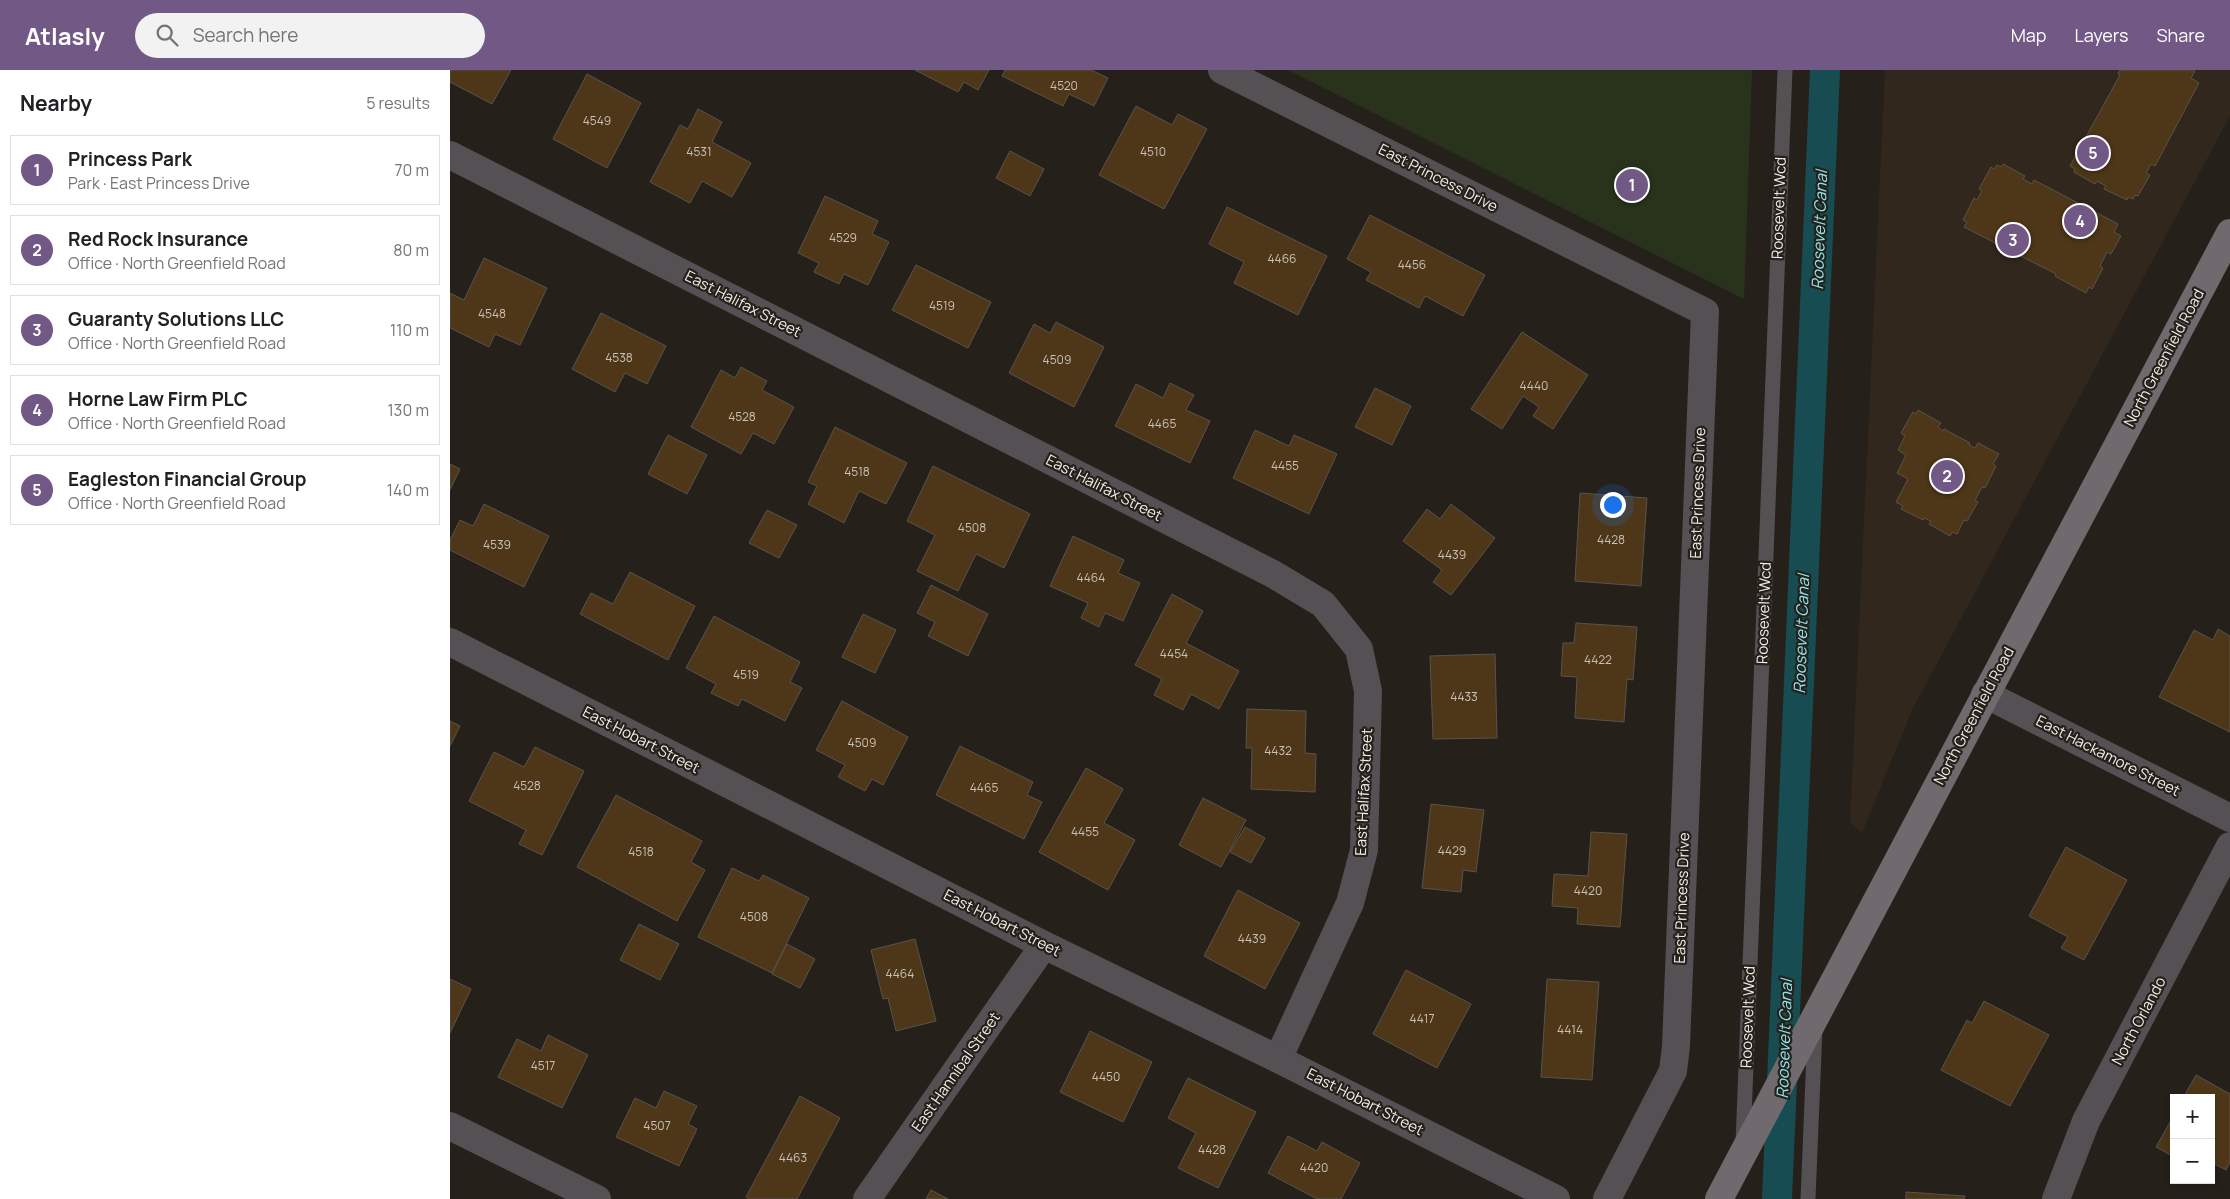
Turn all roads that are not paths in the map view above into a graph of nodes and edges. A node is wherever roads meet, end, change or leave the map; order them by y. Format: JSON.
{"nodes":[{"id":1,"x":1222,"y":70,"type":"edge"},
{"id":2,"x":1785,"y":70,"type":"edge"},
{"id":3,"x":450,"y":155,"type":"edge"},
{"id":4,"x":2229,"y":241,"type":"edge"},
{"id":5,"x":450,"y":642,"type":"edge"},
{"id":6,"x":1985,"y":694,"type":"junction"},
{"id":7,"x":2230,"y":818,"type":"edge"},
{"id":8,"x":2230,"y":846,"type":"edge"},
{"id":9,"x":1044,"y":945,"type":"junction"},
{"id":10,"x":1812,"y":1024,"type":"junction"},
{"id":11,"x":1278,"y":1058,"type":"junction"},
{"id":12,"x":450,"y":1126,"type":"edge"},
{"id":13,"x":1747,"y":1146,"type":"junction"},
{"id":14,"x":597,"y":1199,"type":"edge"},
{"id":15,"x":867,"y":1199,"type":"edge"},
{"id":16,"x":1556,"y":1199,"type":"edge"},
{"id":17,"x":1608,"y":1199,"type":"edge"},
{"id":18,"x":1719,"y":1199,"type":"edge"},
{"id":19,"x":1808,"y":1199,"type":"edge"},
{"id":20,"x":2056,"y":1199,"type":"edge"}],
"edges":[{"from":1,"to":17,"type":"street","name":"East Princess Drive"},
{"from":2,"to":13,"type":"lane","name":"Roosevelt Wcd"},
{"from":3,"to":11,"type":"street","name":"East Halifax Street"},
{"from":4,"to":6,"type":"main road","name":"North Greenfield Road"},
{"from":5,"to":9,"type":"street","name":"East Hobart Street"},
{"from":6,"to":7,"type":"street","name":"East Hackamore Street"},
{"from":6,"to":10,"type":"main road","name":"North Greenfield Road"},
{"from":8,"to":20,"type":"street","name":"North Orlando"},
{"from":9,"to":11,"type":"street","name":"East Hobart Street"},
{"from":9,"to":15,"type":"street","name":"East Hannibal Street"},
{"from":10,"to":13,"type":"main road","name":"North Greenfield Road"},
{"from":10,"to":19,"type":"lane"},
{"from":11,"to":16,"type":"street","name":"East Hobart Street"},
{"from":12,"to":14,"type":"street"},
{"from":13,"to":18,"type":"main road","name":"North Greenfield Road"}]}
